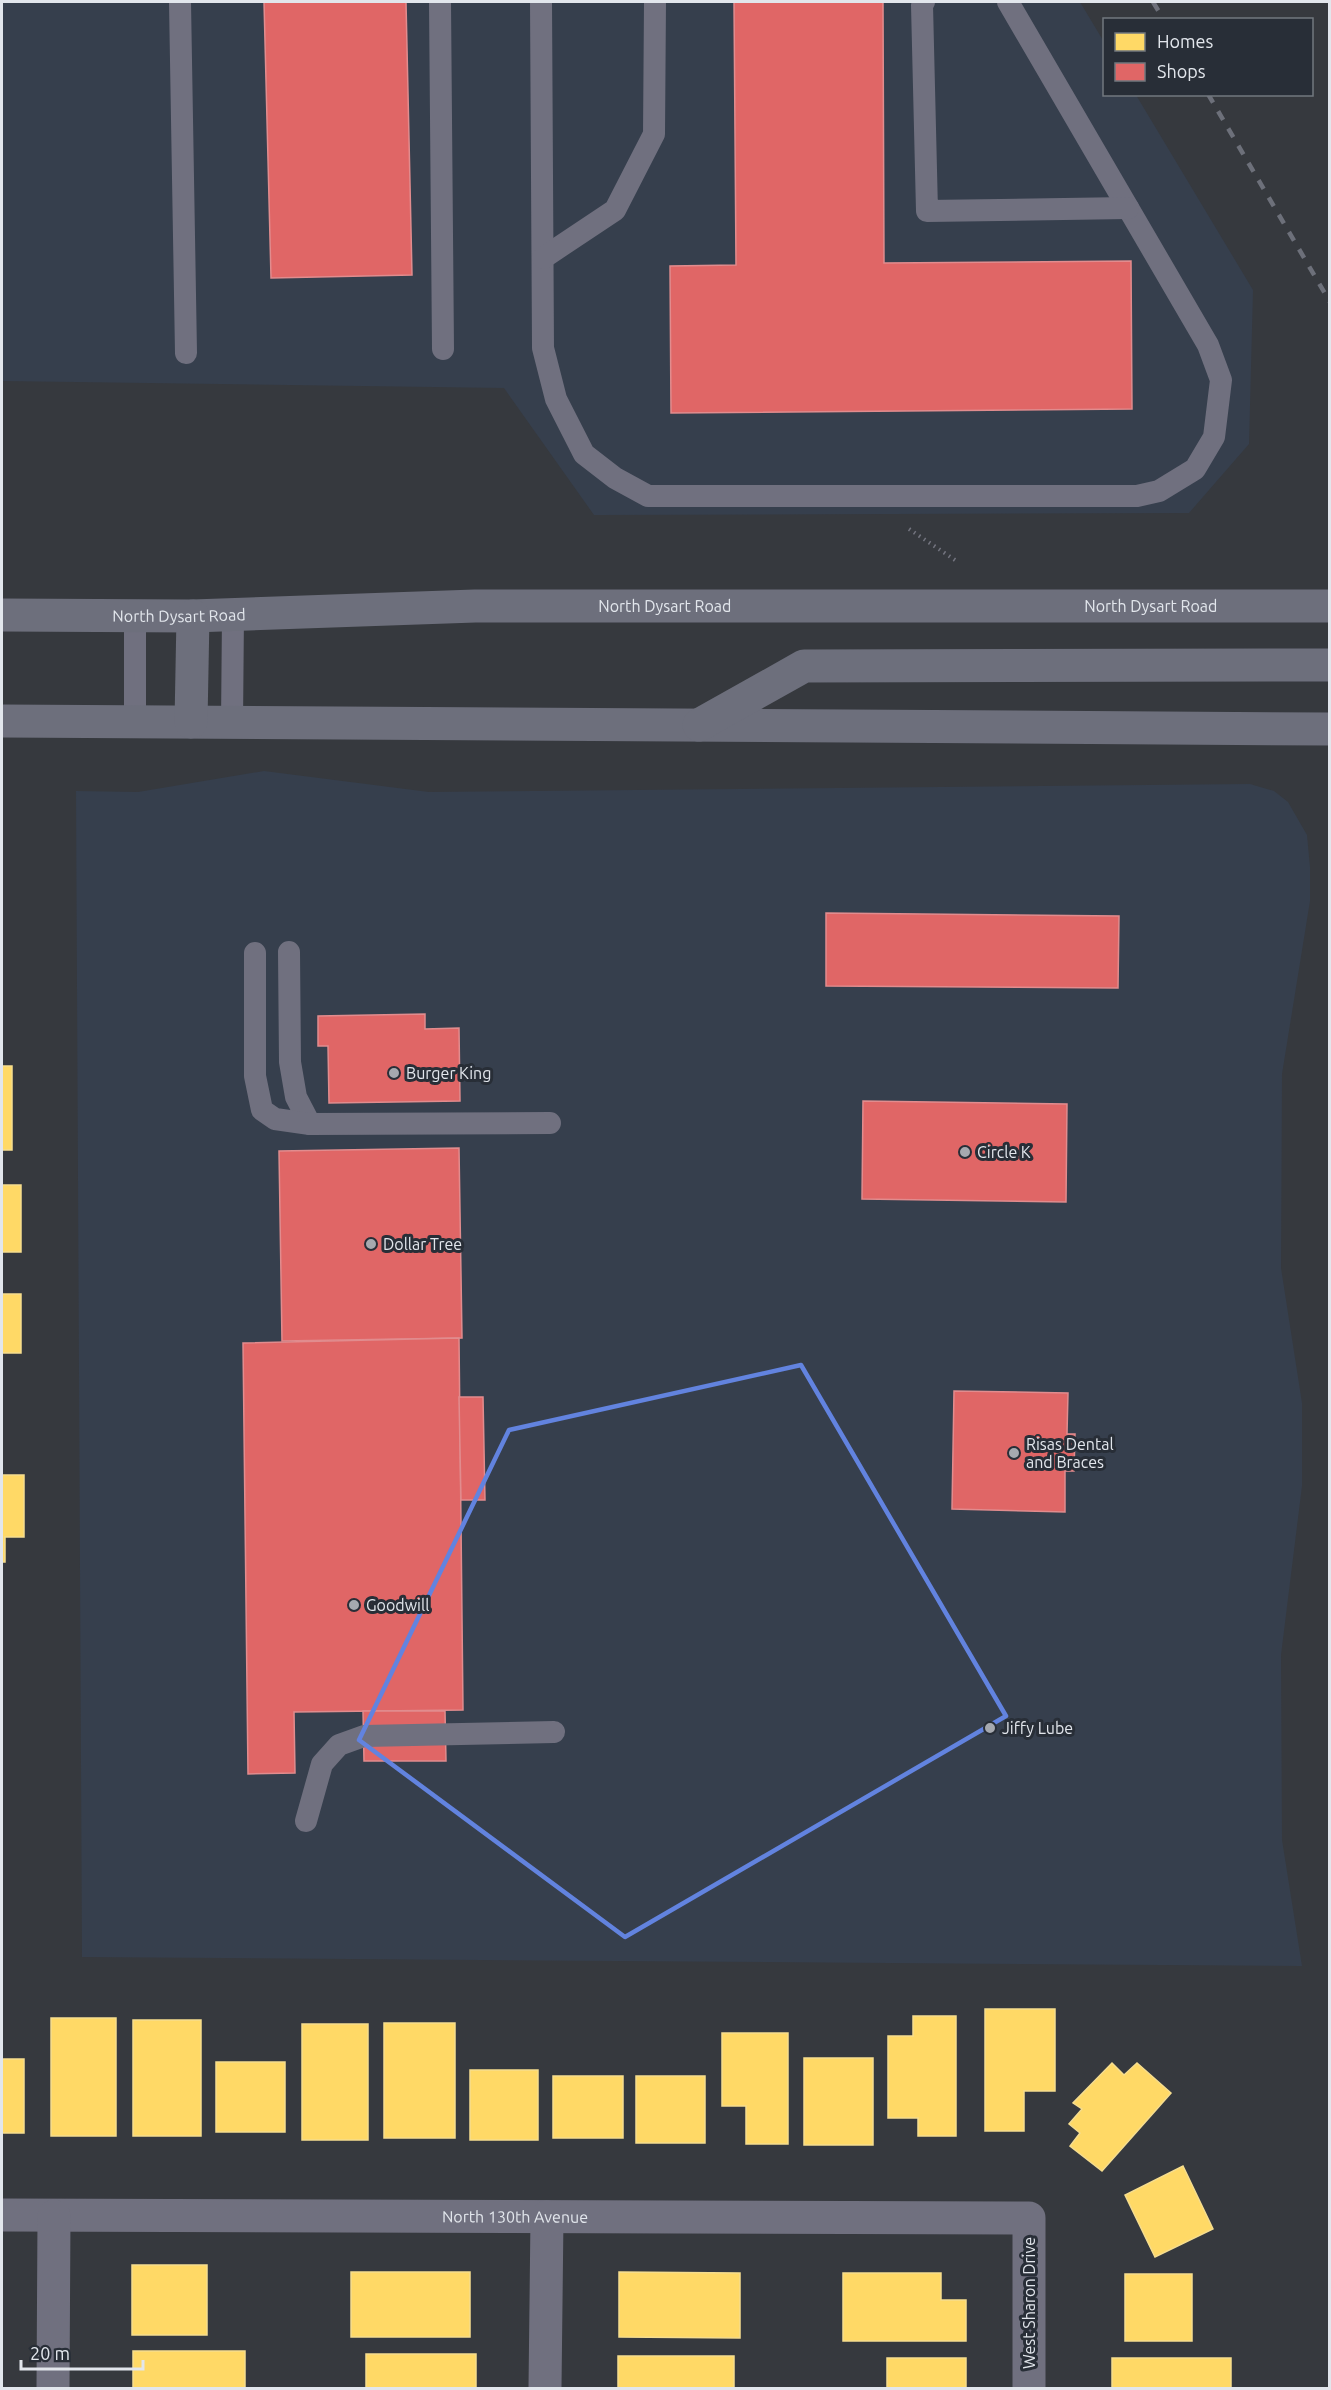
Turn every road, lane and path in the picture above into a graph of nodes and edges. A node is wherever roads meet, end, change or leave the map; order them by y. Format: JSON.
{"nodes":[{"id":1,"x":180,"y":2,"type":"edge"},
{"id":2,"x":440,"y":2,"type":"edge"},
{"id":3,"x":542,"y":2,"type":"edge"},
{"id":4,"x":655,"y":2,"type":"edge"},
{"id":5,"x":924,"y":2,"type":"edge"},
{"id":6,"x":1008,"y":2,"type":"edge"},
{"id":7,"x":1128,"y":208,"type":"junction"},
{"id":8,"x":543,"y":258,"type":"junction"},
{"id":9,"x":443,"y":349,"type":"dead end"},
{"id":10,"x":186,"y":353,"type":"dead end"},
{"id":11,"x":903,"y":525,"type":"dead end"},
{"id":12,"x":958,"y":562,"type":"dead end"},
{"id":13,"x":1329,"y":606,"type":"edge"},
{"id":14,"x":233,"y":614,"type":"junction"},
{"id":15,"x":2,"y":615,"type":"edge"},
{"id":16,"x":135,"y":616,"type":"junction"},
{"id":17,"x":193,"y":616,"type":"junction"},
{"id":18,"x":1329,"y":665,"type":"edge"},
{"id":19,"x":2,"y":721,"type":"edge"},
{"id":20,"x":135,"y":722,"type":"junction"},
{"id":21,"x":190,"y":722,"type":"junction"},
{"id":22,"x":232,"y":723,"type":"junction"},
{"id":23,"x":698,"y":726,"type":"junction"},
{"id":24,"x":1329,"y":729,"type":"edge"},
{"id":25,"x":289,"y":952,"type":"dead end"},
{"id":26,"x":255,"y":953,"type":"dead end"},
{"id":27,"x":550,"y":1123,"type":"dead end"},
{"id":28,"x":310,"y":1124,"type":"junction"},
{"id":29,"x":554,"y":1732,"type":"dead end"},
{"id":30,"x":306,"y":1821,"type":"dead end"},
{"id":31,"x":2,"y":2215,"type":"edge"},
{"id":32,"x":54,"y":2216,"type":"junction"},
{"id":33,"x":547,"y":2217,"type":"junction"},
{"id":34,"x":1029,"y":2218,"type":"joint"},
{"id":35,"x":53,"y":2388,"type":"edge"},
{"id":36,"x":545,"y":2388,"type":"edge"},
{"id":37,"x":1029,"y":2388,"type":"edge"}],
"edges":[{"from":1,"to":10,"type":"lane"},
{"from":2,"to":9,"type":"lane"},
{"from":3,"to":8,"type":"lane"},
{"from":4,"to":8,"type":"lane"},
{"from":5,"to":7,"type":"lane"},
{"from":6,"to":7,"type":"lane"},
{"from":7,"to":8,"type":"lane"},
{"from":11,"to":12,"type":"path"},
{"from":13,"to":14,"type":"main road","name":"North Dysart Road"},
{"from":14,"to":17,"type":"main road","name":"North Dysart Road"},
{"from":14,"to":22,"type":"lane"},
{"from":15,"to":16,"type":"main road","name":"North Dysart Road"},
{"from":16,"to":17,"type":"main road","name":"North Dysart Road"},
{"from":16,"to":20,"type":"lane"},
{"from":17,"to":21,"type":"main road"},
{"from":18,"to":23,"type":"main road"},
{"from":19,"to":20,"type":"main road"},
{"from":20,"to":21,"type":"main road"},
{"from":21,"to":22,"type":"main road"},
{"from":22,"to":23,"type":"main road"},
{"from":23,"to":24,"type":"main road"},
{"from":25,"to":28,"type":"lane"},
{"from":26,"to":28,"type":"lane"},
{"from":27,"to":28,"type":"lane"},
{"from":29,"to":30,"type":"lane"},
{"from":31,"to":32,"type":"street","name":"North 130th Avenue"},
{"from":32,"to":33,"type":"street","name":"North 130th Avenue"},
{"from":32,"to":35,"type":"street"},
{"from":33,"to":34,"type":"street","name":"North 130th Avenue"},
{"from":33,"to":36,"type":"street"},
{"from":34,"to":37,"type":"street","name":"West Sharon Drive"}]}
